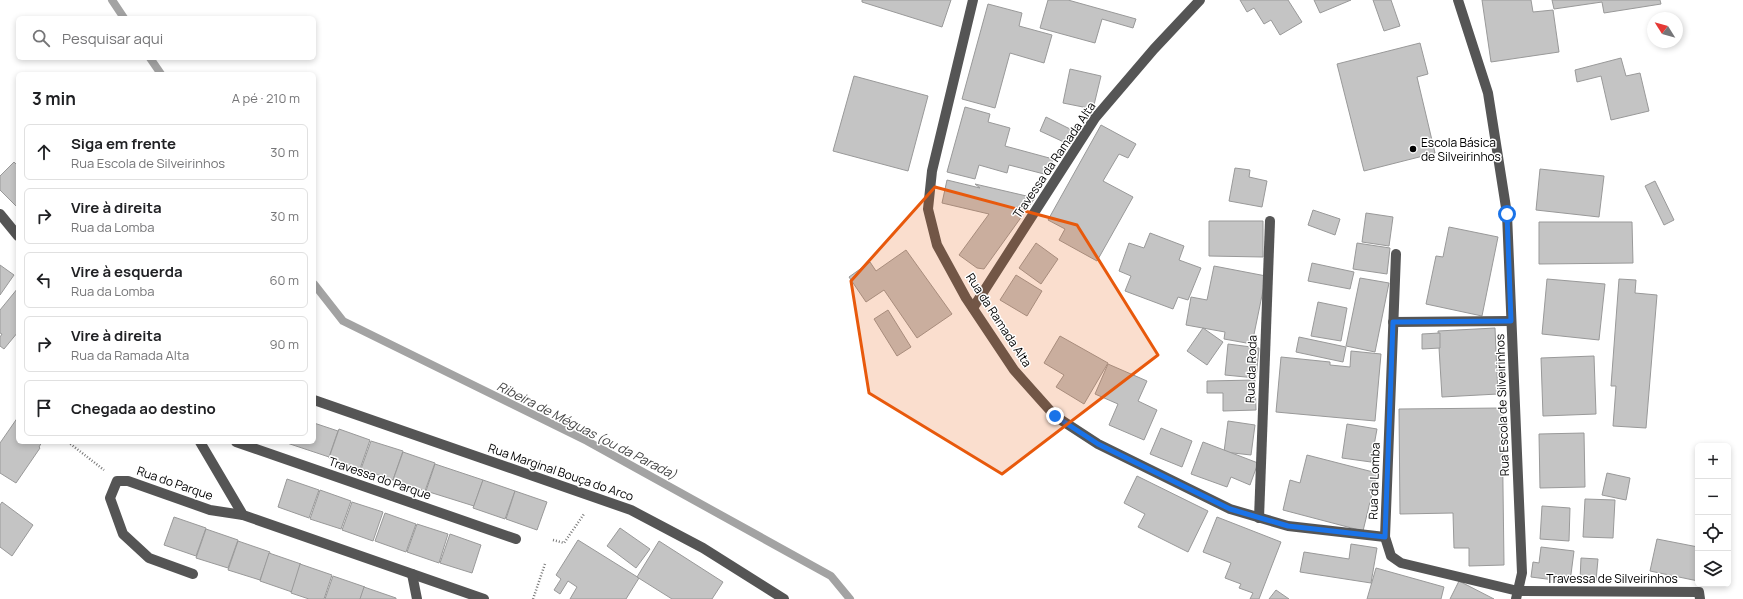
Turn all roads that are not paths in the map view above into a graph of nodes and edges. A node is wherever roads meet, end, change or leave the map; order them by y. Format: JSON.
{"nodes":[{"id":1,"x":973,"y":0,"type":"edge"},
{"id":2,"x":1200,"y":0,"type":"edge"},
{"id":3,"x":1458,"y":0,"type":"edge"},
{"id":4,"x":0,"y":214,"type":"edge"},
{"id":5,"x":1270,"y":221,"type":"dead end"},
{"id":6,"x":16,"y":234,"type":"edge"},
{"id":7,"x":1396,"y":254,"type":"dead end"},
{"id":8,"x":973,"y":308,"type":"junction"},
{"id":9,"x":1511,"y":321,"type":"junction"},
{"id":10,"x":1393,"y":322,"type":"junction"},
{"id":11,"x":316,"y":401,"type":"edge"},
{"id":12,"x":201,"y":444,"type":"edge"},
{"id":13,"x":242,"y":444,"type":"edge"},
{"id":14,"x":243,"y":515,"type":"junction"},
{"id":15,"x":1259,"y":518,"type":"junction"},
{"id":16,"x":1385,"y":537,"type":"junction"},
{"id":17,"x":516,"y":539,"type":"dead end"},
{"id":18,"x":193,"y":574,"type":"dead end"},
{"id":19,"x":412,"y":574,"type":"junction"},
{"id":20,"x":1517,"y":595,"type":"edge"},
{"id":21,"x":417,"y":599,"type":"edge"},
{"id":22,"x":484,"y":599,"type":"edge"},
{"id":23,"x":784,"y":599,"type":"edge"},
{"id":24,"x":1700,"y":599,"type":"edge"}],
"edges":[{"from":1,"to":8,"type":"street","name":"Rua da Ramada Alta"},
{"from":2,"to":8,"type":"street","name":"Travessa da Ramada Alta"},
{"from":3,"to":9,"type":"street","name":"Rua Escola de Silveirinhos"},
{"from":4,"to":6,"type":"street"},
{"from":5,"to":15,"type":"street","name":"Rua da Roda"},
{"from":7,"to":10,"type":"street","name":"Rua da Lomba"},
{"from":8,"to":15,"type":"street","name":"Rua da Ramada Alta"},
{"from":9,"to":10,"type":"street"},
{"from":9,"to":20,"type":"street","name":"Rua Escola de Silveirinhos"},
{"from":10,"to":16,"type":"street","name":"Rua da Lomba"},
{"from":11,"to":23,"type":"street","name":"Rua Marginal Bouça do Arco"},
{"from":12,"to":14,"type":"street","name":"Rua do Parque"},
{"from":13,"to":17,"type":"street","name":"Travessa do Parque"},
{"from":14,"to":18,"type":"street","name":"Rua do Parque"},
{"from":14,"to":19,"type":"street","name":"Rua do Parque"},
{"from":15,"to":16,"type":"street","name":"Rua da Ramada Alta"},
{"from":16,"to":20,"type":"street","name":"Rua da Lomba"},
{"from":19,"to":21,"type":"street"},
{"from":19,"to":22,"type":"street","name":"Rua do Parque"},
{"from":20,"to":24,"type":"street","name":"Travessa de Silveirinhos"}]}
